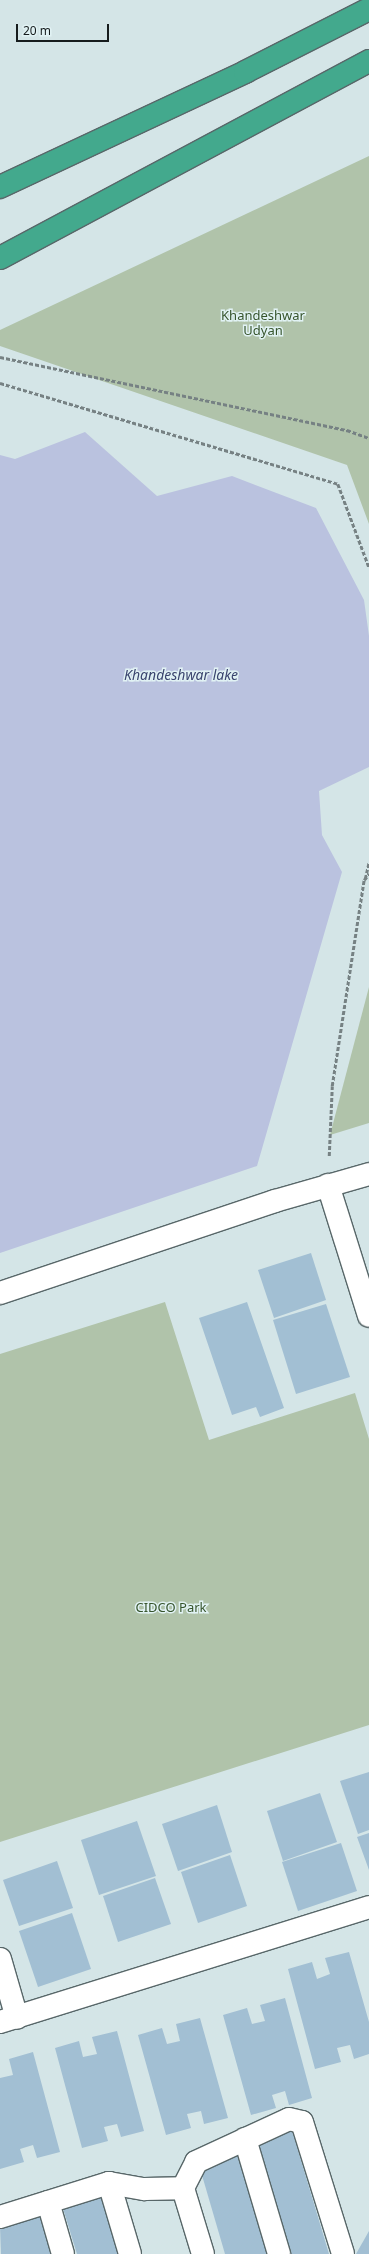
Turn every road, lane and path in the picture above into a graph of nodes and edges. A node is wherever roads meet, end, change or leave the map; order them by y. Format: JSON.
{"nodes":[{"id":1,"x":369,"y":10,"type":"edge"},
{"id":2,"x":369,"y":61,"type":"edge"},
{"id":3,"x":0,"y":187,"type":"edge"},
{"id":4,"x":0,"y":258,"type":"edge"},
{"id":5,"x":0,"y":357,"type":"edge"},
{"id":6,"x":0,"y":383,"type":"edge"},
{"id":7,"x":369,"y":438,"type":"edge"},
{"id":8,"x":369,"y":567,"type":"edge"},
{"id":9,"x":369,"y":862,"type":"edge"},
{"id":10,"x":369,"y":874,"type":"edge"},
{"id":11,"x":364,"y":880,"type":"junction"},
{"id":12,"x":369,"y":1174,"type":"edge"},
{"id":13,"x":328,"y":1185,"type":"junction"},
{"id":14,"x":0,"y":1293,"type":"edge"},
{"id":15,"x":369,"y":1316,"type":"edge"},
{"id":16,"x":369,"y":1907,"type":"edge"},
{"id":17,"x":0,"y":1959,"type":"edge"},
{"id":18,"x":9,"y":2020,"type":"edge"},
{"id":19,"x":245,"y":2139,"type":"junction"},
{"id":20,"x":109,"y":2183,"type":"junction"},
{"id":21,"x":182,"y":2188,"type":"junction"},
{"id":22,"x":48,"y":2202,"type":"junction"},
{"id":23,"x":0,"y":2217,"type":"edge"},
{"id":24,"x":63,"y":2254,"type":"edge"},
{"id":25,"x":130,"y":2254,"type":"edge"},
{"id":26,"x":203,"y":2254,"type":"edge"},
{"id":27,"x":279,"y":2254,"type":"edge"},
{"id":28,"x":343,"y":2254,"type":"edge"}],
"edges":[{"from":1,"to":3,"type":"highway"},
{"from":2,"to":4,"type":"highway"},
{"from":5,"to":7,"type":"path"},
{"from":6,"to":8,"type":"path"},
{"from":9,"to":11,"type":"path"},
{"from":10,"to":11,"type":"path"},
{"from":11,"to":13,"type":"path"},
{"from":12,"to":13,"type":"street"},
{"from":13,"to":14,"type":"street"},
{"from":13,"to":15,"type":"street"},
{"from":16,"to":18,"type":"street"},
{"from":17,"to":18,"type":"street"},
{"from":19,"to":21,"type":"street"},
{"from":19,"to":27,"type":"street"},
{"from":19,"to":28,"type":"street"},
{"from":20,"to":21,"type":"street"},
{"from":20,"to":22,"type":"street"},
{"from":20,"to":25,"type":"street"},
{"from":21,"to":26,"type":"street"},
{"from":22,"to":23,"type":"street"},
{"from":22,"to":24,"type":"street"}]}
